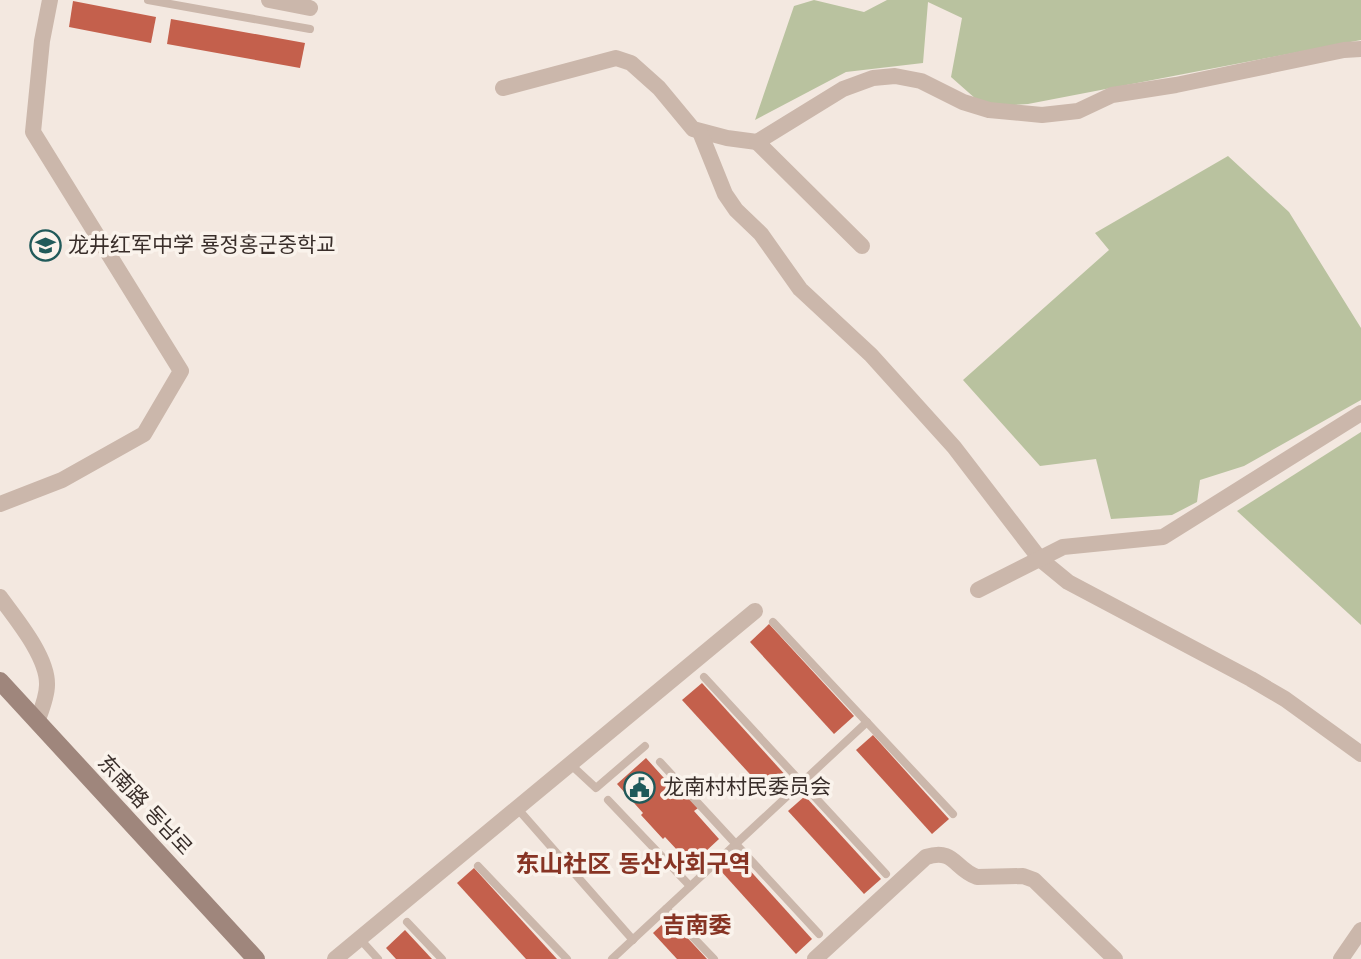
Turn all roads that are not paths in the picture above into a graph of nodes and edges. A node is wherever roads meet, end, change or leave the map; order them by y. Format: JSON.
{"nodes":[{"id":1,"x":50,"y":0,"type":"edge"},
{"id":2,"x":148,"y":0,"type":"edge"},
{"id":3,"x":269,"y":0,"type":"edge"},
{"id":4,"x":169,"y":2,"type":"edge"},
{"id":5,"x":310,"y":8,"type":"dead end"},
{"id":6,"x":310,"y":29,"type":"dead end"},
{"id":7,"x":1361,"y":50,"type":"edge"},
{"id":8,"x":503,"y":88,"type":"dead end"},
{"id":9,"x":700,"y":132,"type":"junction"},
{"id":10,"x":757,"y":142,"type":"junction"},
{"id":11,"x":862,"y":246,"type":"dead end"},
{"id":12,"x":1361,"y":413,"type":"edge"},
{"id":13,"x":0,"y":504,"type":"edge"},
{"id":14,"x":1040,"y":559,"type":"junction"},
{"id":15,"x":978,"y":590,"type":"dead end"},
{"id":16,"x":0,"y":597,"type":"edge"},
{"id":17,"x":755,"y":611,"type":"dead end"},
{"id":18,"x":773,"y":622,"type":"dead end"},
{"id":19,"x":704,"y":677,"type":"dead end"},
{"id":20,"x":0,"y":681,"type":"edge"},
{"id":21,"x":37,"y":722,"type":"junction"},
{"id":22,"x":867,"y":722,"type":"junction"},
{"id":23,"x":645,"y":746,"type":"dead end"},
{"id":24,"x":1361,"y":754,"type":"edge"},
{"id":25,"x":660,"y":762,"type":"dead end"},
{"id":26,"x":569,"y":763,"type":"junction"},
{"id":27,"x":802,"y":783,"type":"junction"},
{"id":28,"x":608,"y":800,"type":"dead end"},
{"id":29,"x":517,"y":808,"type":"junction"},
{"id":30,"x":953,"y":814,"type":"dead end"},
{"id":31,"x":735,"y":844,"type":"junction"},
{"id":32,"x":478,"y":866,"type":"dead end"},
{"id":33,"x":886,"y":874,"type":"dead end"},
{"id":34,"x":690,"y":886,"type":"junction"},
{"id":35,"x":666,"y":909,"type":"junction"},
{"id":36,"x":407,"y":922,"type":"dead end"},
{"id":37,"x":1361,"y":930,"type":"edge"},
{"id":38,"x":819,"y":934,"type":"dead end"},
{"id":39,"x":359,"y":939,"type":"junction"},
{"id":40,"x":634,"y":940,"type":"junction"},
{"id":41,"x":256,"y":959,"type":"edge"},
{"id":42,"x":335,"y":959,"type":"edge"},
{"id":43,"x":378,"y":959,"type":"edge"},
{"id":44,"x":442,"y":959,"type":"edge"},
{"id":45,"x":566,"y":959,"type":"edge"},
{"id":46,"x":612,"y":959,"type":"edge"},
{"id":47,"x":715,"y":959,"type":"edge"},
{"id":48,"x":815,"y":959,"type":"edge"},
{"id":49,"x":1115,"y":959,"type":"edge"},
{"id":50,"x":1341,"y":959,"type":"edge"}],
"edges":[{"from":1,"to":13,"type":"street"},
{"from":2,"to":4,"type":"lane"},
{"from":3,"to":5,"type":"street"},
{"from":4,"to":6,"type":"lane"},
{"from":7,"to":10,"type":"street"},
{"from":8,"to":9,"type":"street"},
{"from":9,"to":10,"type":"street"},
{"from":9,"to":14,"type":"street"},
{"from":10,"to":11,"type":"street"},
{"from":12,"to":14,"type":"street"},
{"from":14,"to":15,"type":"street"},
{"from":14,"to":24,"type":"street"},
{"from":16,"to":21,"type":"street"},
{"from":17,"to":26,"type":"street"},
{"from":18,"to":22,"type":"lane"},
{"from":19,"to":27,"type":"lane"},
{"from":20,"to":21,"type":"main road","name":"东南路 동남로"},
{"from":21,"to":41,"type":"main road","name":"东南路 동남로"},
{"from":22,"to":27,"type":"lane"},
{"from":22,"to":30,"type":"lane"},
{"from":23,"to":26,"type":"lane"},
{"from":25,"to":31,"type":"lane"},
{"from":26,"to":29,"type":"street"},
{"from":27,"to":31,"type":"lane"},
{"from":27,"to":33,"type":"lane"},
{"from":28,"to":34,"type":"lane"},
{"from":29,"to":39,"type":"street"},
{"from":29,"to":40,"type":"lane"},
{"from":31,"to":34,"type":"lane"},
{"from":31,"to":38,"type":"lane"},
{"from":32,"to":45,"type":"lane"},
{"from":34,"to":35,"type":"lane"},
{"from":35,"to":40,"type":"lane"},
{"from":35,"to":47,"type":"lane"},
{"from":36,"to":44,"type":"lane"},
{"from":37,"to":50,"type":"street"},
{"from":39,"to":42,"type":"street"},
{"from":39,"to":43,"type":"lane"},
{"from":40,"to":46,"type":"lane"},
{"from":48,"to":49,"type":"street"}]}
